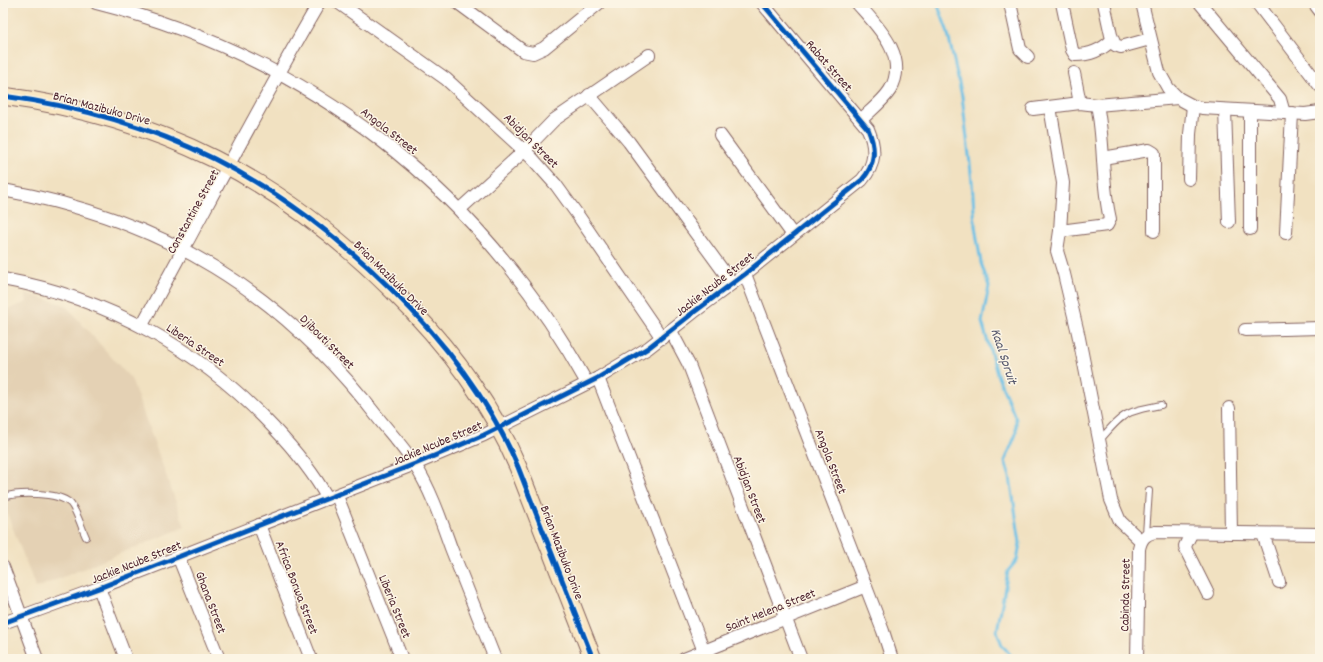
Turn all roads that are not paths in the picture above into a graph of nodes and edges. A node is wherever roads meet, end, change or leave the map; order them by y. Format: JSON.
{"nodes":[{"id":1,"x":96,"y":3,"type":"edge"},
{"id":2,"x":319,"y":3,"type":"edge"},
{"id":3,"x":339,"y":3,"type":"edge"},
{"id":4,"x":458,"y":3,"type":"edge"},
{"id":5,"x":599,"y":3,"type":"edge"},
{"id":6,"x":762,"y":3,"type":"edge"},
{"id":7,"x":857,"y":3,"type":"edge"},
{"id":8,"x":1010,"y":3,"type":"edge"},
{"id":9,"x":1062,"y":3,"type":"edge"},
{"id":10,"x":1104,"y":3,"type":"edge"},
{"id":11,"x":1142,"y":3,"type":"edge"},
{"id":12,"x":1200,"y":3,"type":"edge"},
{"id":13,"x":1257,"y":3,"type":"edge"},
{"id":14,"x":1314,"y":3,"type":"edge"},
{"id":15,"x":1320,"y":11,"type":"edge"},
{"id":16,"x":1150,"y":39,"type":"junction"},
{"id":17,"x":1112,"y":40,"type":"junction"},
{"id":18,"x":649,"y":55,"type":"dead end"},
{"id":19,"x":1028,"y":57,"type":"dead end"},
{"id":20,"x":278,"y":72,"type":"junction"},
{"id":21,"x":1074,"y":72,"type":"dead end"},
{"id":22,"x":1320,"y":86,"type":"edge"},
{"id":23,"x":589,"y":95,"type":"junction"},
{"id":24,"x":3,"y":96,"type":"edge"},
{"id":25,"x":1178,"y":98,"type":"junction"},
{"id":26,"x":1080,"y":103,"type":"junction"},
{"id":27,"x":1097,"y":104,"type":"junction"},
{"id":28,"x":1193,"y":106,"type":"junction"},
{"id":29,"x":1050,"y":107,"type":"junction"},
{"id":30,"x":1033,"y":109,"type":"dead end"},
{"id":31,"x":1225,"y":110,"type":"junction"},
{"id":32,"x":1250,"y":111,"type":"junction"},
{"id":33,"x":1320,"y":112,"type":"edge"},
{"id":34,"x":1288,"y":113,"type":"junction"},
{"id":35,"x":862,"y":119,"type":"junction"},
{"id":36,"x":720,"y":135,"type":"dead end"},
{"id":37,"x":874,"y":145,"type":"joint"},
{"id":38,"x":524,"y":150,"type":"junction"},
{"id":39,"x":1103,"y":158,"type":"junction"},
{"id":40,"x":229,"y":166,"type":"junction"},
{"id":41,"x":1189,"y":179,"type":"dead end"},
{"id":42,"x":3,"y":190,"type":"edge"},
{"id":43,"x":460,"y":209,"type":"junction"},
{"id":44,"x":1229,"y":222,"type":"dead end"},
{"id":45,"x":1250,"y":229,"type":"dead end"},
{"id":46,"x":1060,"y":231,"type":"junction"},
{"id":47,"x":1154,"y":231,"type":"dead end"},
{"id":48,"x":1286,"y":234,"type":"dead end"},
{"id":49,"x":793,"y":235,"type":"junction"},
{"id":50,"x":184,"y":250,"type":"junction"},
{"id":51,"x":745,"y":274,"type":"junction"},
{"id":52,"x":3,"y":279,"type":"edge"},
{"id":53,"x":732,"y":283,"type":"junction"},
{"id":54,"x":142,"y":325,"type":"junction"},
{"id":55,"x":1320,"y":328,"type":"edge"},
{"id":56,"x":1245,"y":330,"type":"dead end"},
{"id":57,"x":666,"y":335,"type":"junction"},
{"id":58,"x":593,"y":380,"type":"junction"},
{"id":59,"x":1161,"y":405,"type":"dead end"},
{"id":60,"x":1229,"y":408,"type":"dead end"},
{"id":61,"x":500,"y":427,"type":"junction"},
{"id":62,"x":1099,"y":441,"type":"junction"},
{"id":63,"x":414,"y":464,"type":"junction"},
{"id":64,"x":1149,"y":491,"type":"dead end"},
{"id":65,"x":3,"y":497,"type":"edge"},
{"id":66,"x":333,"y":497,"type":"junction"},
{"id":67,"x":259,"y":525,"type":"junction"},
{"id":68,"x":1231,"y":533,"type":"junction"},
{"id":69,"x":1191,"y":534,"type":"junction"},
{"id":70,"x":1263,"y":534,"type":"junction"},
{"id":71,"x":1320,"y":534,"type":"edge"},
{"id":72,"x":86,"y":537,"type":"dead end"},
{"id":73,"x":1144,"y":538,"type":"junction"},
{"id":74,"x":178,"y":556,"type":"junction"},
{"id":75,"x":3,"y":566,"type":"edge"},
{"id":76,"x":1279,"y":582,"type":"dead end"},
{"id":77,"x":866,"y":586,"type":"junction"},
{"id":78,"x":99,"y":588,"type":"junction"},
{"id":79,"x":1208,"y":594,"type":"dead end"},
{"id":80,"x":20,"y":616,"type":"junction"},
{"id":81,"x":785,"y":618,"type":"junction"},
{"id":82,"x":3,"y":623,"type":"edge"},
{"id":83,"x":706,"y":655,"type":"edge"},
{"id":84,"x":37,"y":659,"type":"edge"},
{"id":85,"x":126,"y":659,"type":"edge"},
{"id":86,"x":219,"y":659,"type":"edge"},
{"id":87,"x":311,"y":659,"type":"edge"},
{"id":88,"x":402,"y":659,"type":"edge"},
{"id":89,"x":495,"y":659,"type":"edge"},
{"id":90,"x":593,"y":659,"type":"edge"},
{"id":91,"x":684,"y":659,"type":"edge"},
{"id":92,"x":800,"y":659,"type":"edge"},
{"id":93,"x":892,"y":659,"type":"edge"},
{"id":94,"x":1137,"y":659,"type":"edge"}],
"edges":[{"from":1,"to":20,"type":"street","name":"Angola Street"},
{"from":2,"to":20,"type":"street","name":"Constantine Street"},
{"from":3,"to":38,"type":"street","name":"Abidjan Street"},
{"from":4,"to":5,"type":"street"},
{"from":6,"to":35,"type":"street","name":"Rabat Street"},
{"from":7,"to":35,"type":"street"},
{"from":8,"to":19,"type":"street"},
{"from":9,"to":17,"type":"street"},
{"from":10,"to":17,"type":"street"},
{"from":11,"to":16,"type":"street"},
{"from":12,"to":34,"type":"street"},
{"from":13,"to":22,"type":"street"},
{"from":14,"to":15,"type":"street"},
{"from":16,"to":17,"type":"street"},
{"from":16,"to":25,"type":"street"},
{"from":18,"to":23,"type":"street"},
{"from":20,"to":40,"type":"street","name":"Constantine Street"},
{"from":20,"to":43,"type":"street","name":"Angola Street"},
{"from":21,"to":26,"type":"street"},
{"from":23,"to":38,"type":"street"},
{"from":23,"to":53,"type":"street"},
{"from":24,"to":40,"type":"street","name":"Brian Mazibuko Drive"},
{"from":25,"to":27,"type":"street"},
{"from":25,"to":28,"type":"street"},
{"from":26,"to":27,"type":"street"},
{"from":26,"to":29,"type":"street"},
{"from":27,"to":39,"type":"street"},
{"from":28,"to":31,"type":"street"},
{"from":28,"to":41,"type":"street"},
{"from":29,"to":30,"type":"street"},
{"from":29,"to":46,"type":"street"},
{"from":31,"to":32,"type":"street"},
{"from":31,"to":44,"type":"street"},
{"from":32,"to":34,"type":"street"},
{"from":32,"to":45,"type":"street"},
{"from":33,"to":34,"type":"street"},
{"from":34,"to":48,"type":"street"},
{"from":35,"to":37,"type":"street","name":"Rabat Street"},
{"from":36,"to":49,"type":"street"},
{"from":37,"to":49,"type":"street","name":"Jackie Ncube Street"},
{"from":38,"to":43,"type":"street"},
{"from":38,"to":57,"type":"street","name":"Abidjan Street"},
{"from":39,"to":46,"type":"street"},
{"from":39,"to":47,"type":"street"},
{"from":40,"to":50,"type":"street","name":"Constantine Street"},
{"from":40,"to":61,"type":"street","name":"Brian Mazibuko Drive"},
{"from":42,"to":50,"type":"street","name":"Djibouti Street"},
{"from":43,"to":58,"type":"street","name":"Angola Street"},
{"from":46,"to":62,"type":"street"},
{"from":49,"to":51,"type":"street","name":"Jackie Ncube Street"},
{"from":50,"to":54,"type":"street","name":"Constantine Street"},
{"from":50,"to":63,"type":"street","name":"Djibouti Street"},
{"from":51,"to":53,"type":"street","name":"Jackie Ncube Street"},
{"from":51,"to":77,"type":"street","name":"Angola Street"},
{"from":52,"to":54,"type":"street","name":"Liberia Street"},
{"from":53,"to":57,"type":"street","name":"Jackie Ncube Street"},
{"from":54,"to":66,"type":"street","name":"Liberia Street"},
{"from":55,"to":56,"type":"street"},
{"from":57,"to":58,"type":"street","name":"Jackie Ncube Street"},
{"from":57,"to":81,"type":"street","name":"Abidjan Street"},
{"from":58,"to":61,"type":"street","name":"Jackie Ncube Street"},
{"from":58,"to":83,"type":"street","name":"Angola Street"},
{"from":59,"to":62,"type":"lane"},
{"from":60,"to":68,"type":"street"},
{"from":61,"to":63,"type":"street","name":"Jackie Ncube Street"},
{"from":61,"to":90,"type":"street","name":"Brian Mazibuko Drive"},
{"from":62,"to":73,"type":"street"},
{"from":63,"to":66,"type":"street","name":"Jackie Ncube Street"},
{"from":63,"to":89,"type":"street","name":"Djibouti Street"},
{"from":64,"to":73,"type":"lane"},
{"from":65,"to":72,"type":"lane"},
{"from":66,"to":67,"type":"street","name":"Jackie Ncube Street"},
{"from":66,"to":88,"type":"street","name":"Liberia Street"},
{"from":67,"to":74,"type":"street","name":"Jackie Ncube Street"},
{"from":67,"to":87,"type":"street","name":"Africa Borwa Street"},
{"from":68,"to":69,"type":"street"},
{"from":68,"to":70,"type":"street"},
{"from":69,"to":73,"type":"street"},
{"from":69,"to":79,"type":"street"},
{"from":70,"to":71,"type":"street"},
{"from":70,"to":76,"type":"street"},
{"from":73,"to":94,"type":"street","name":"Cabinda Street"},
{"from":74,"to":78,"type":"street","name":"Jackie Ncube Street"},
{"from":74,"to":86,"type":"street","name":"Ghana Street"},
{"from":75,"to":80,"type":"street"},
{"from":77,"to":81,"type":"street","name":"Saint Helena Street"},
{"from":77,"to":93,"type":"street","name":"Angola Street"},
{"from":78,"to":80,"type":"street","name":"Jackie Ncube Street"},
{"from":78,"to":85,"type":"street"},
{"from":80,"to":82,"type":"street","name":"Jackie Ncube Street"},
{"from":80,"to":84,"type":"street"},
{"from":81,"to":83,"type":"street","name":"Saint Helena Street"},
{"from":81,"to":92,"type":"street","name":"Abidjan Street"},
{"from":83,"to":91,"type":"street","name":"Saint Helena Street"}]}
